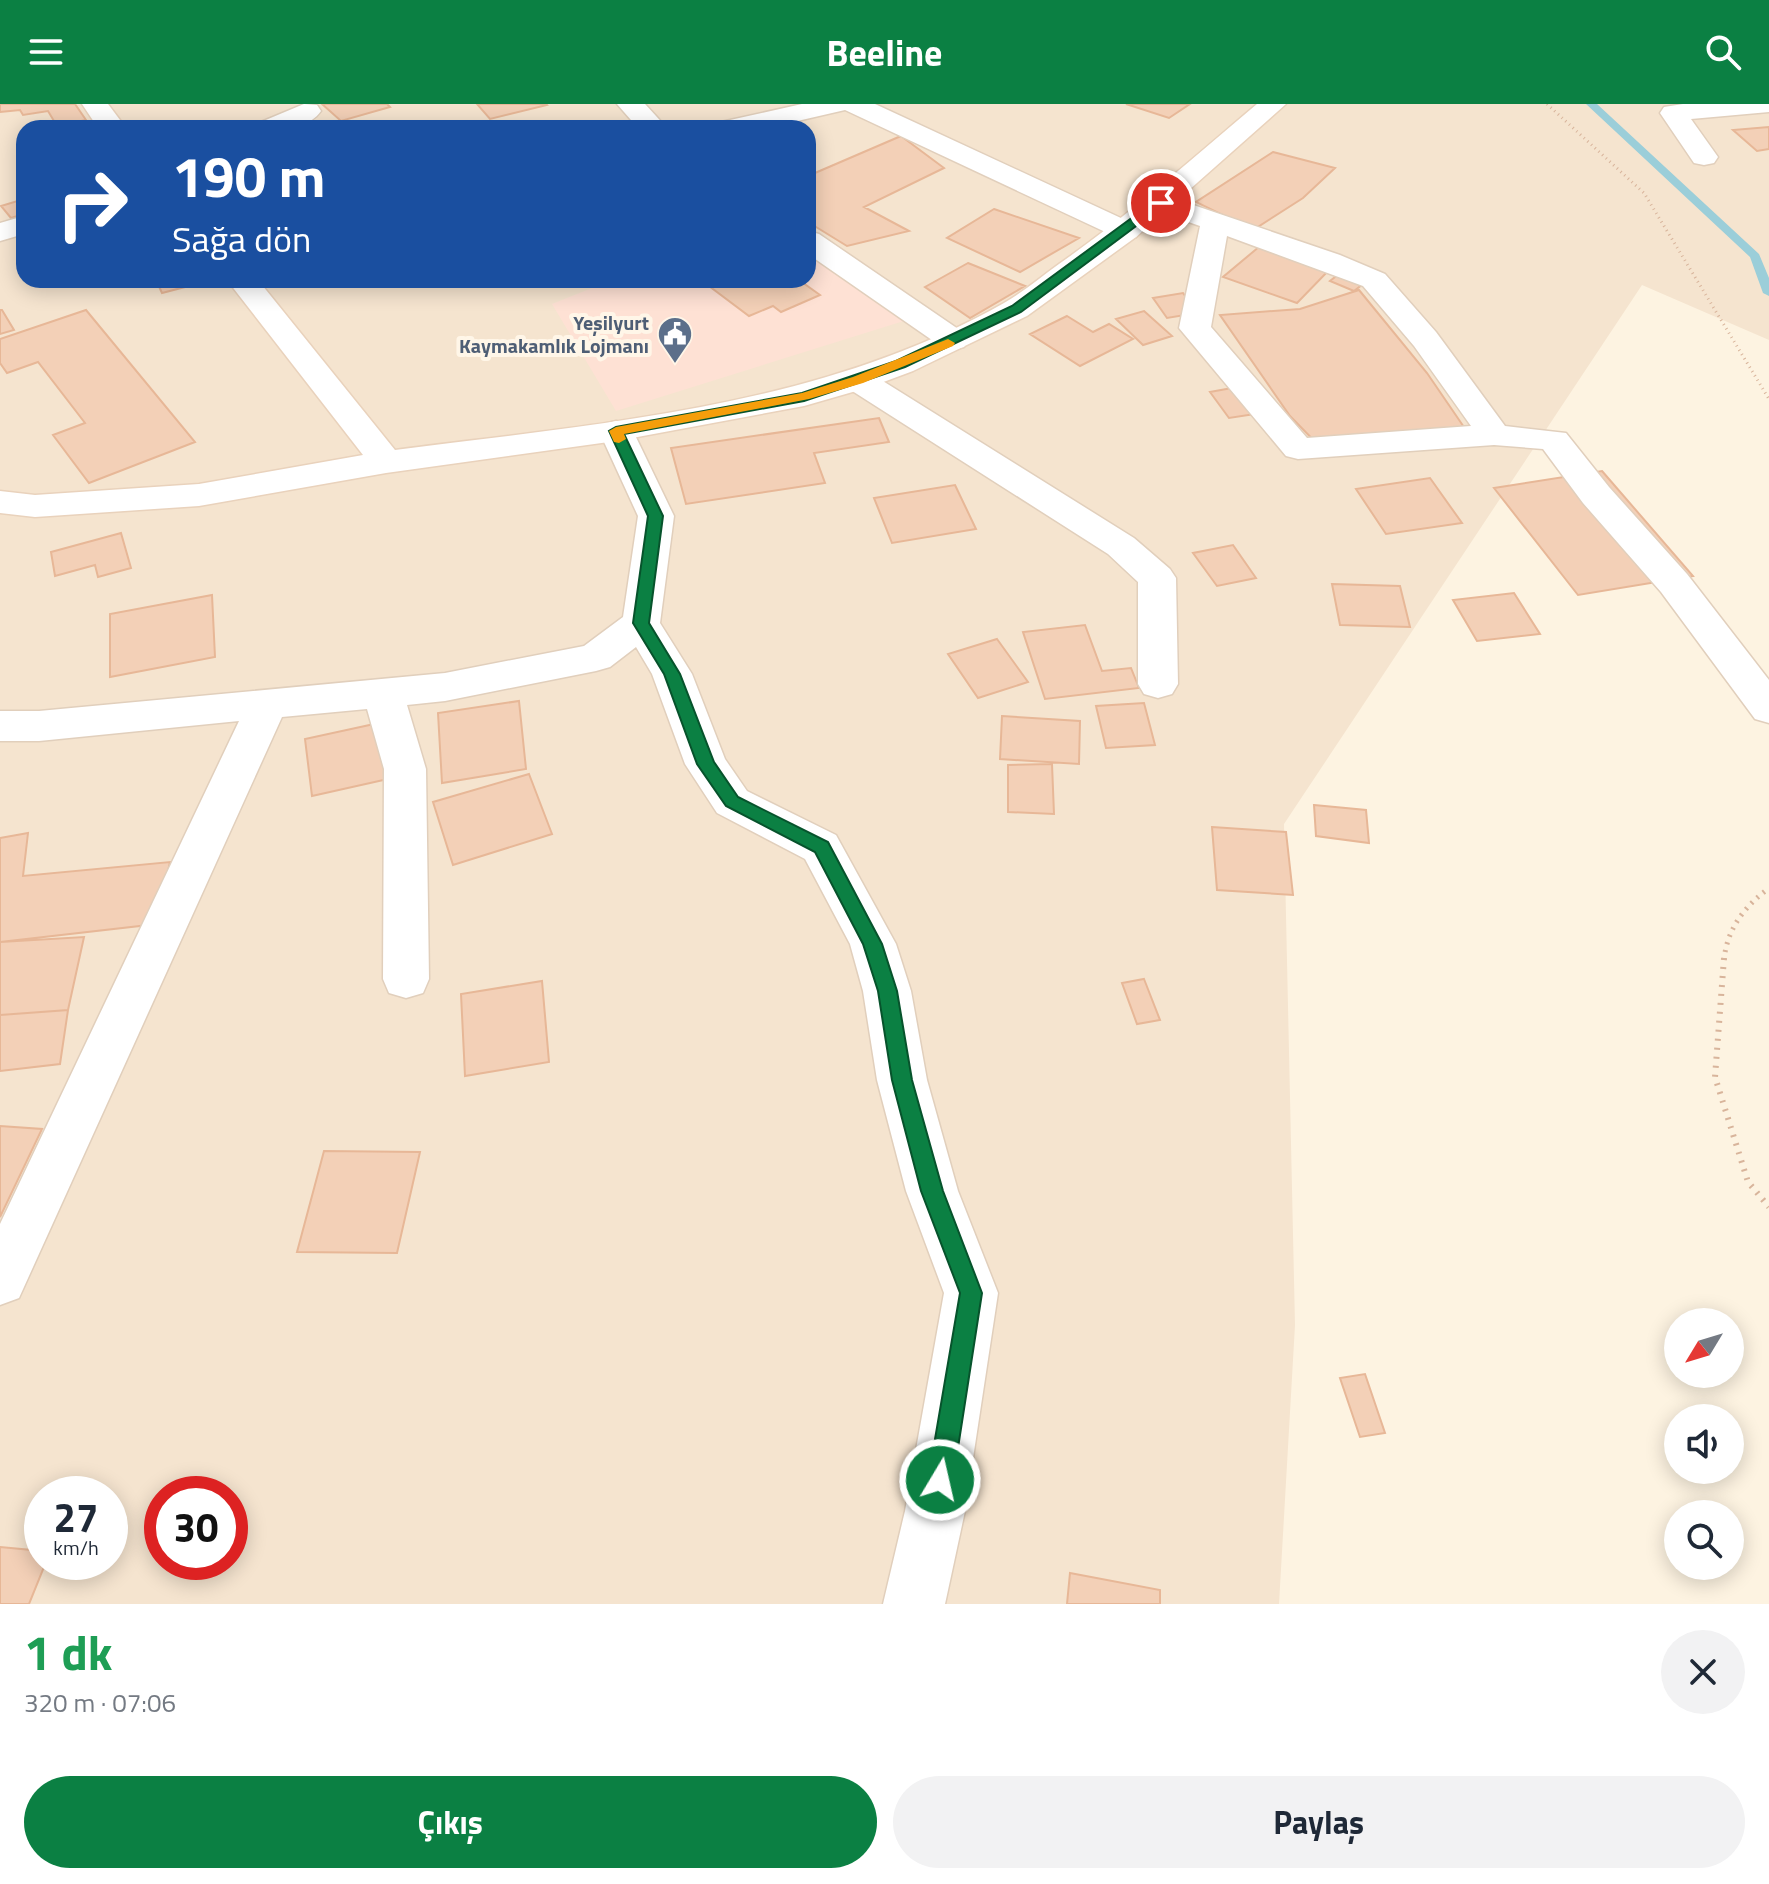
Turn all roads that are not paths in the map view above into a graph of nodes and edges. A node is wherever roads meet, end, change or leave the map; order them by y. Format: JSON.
{"nodes":[{"id":1,"x":630,"y":104,"type":"edge"},
{"id":2,"x":838,"y":104,"type":"edge"},
{"id":3,"x":853,"y":104,"type":"edge"},
{"id":4,"x":1273,"y":104,"type":"edge"},
{"id":5,"x":1769,"y":104,"type":"edge"},
{"id":6,"x":308,"y":111,"type":"dead end"},
{"id":7,"x":288,"y":120,"type":"edge"},
{"id":8,"x":645,"y":120,"type":"edge"},
{"id":9,"x":767,"y":120,"type":"edge"},
{"id":10,"x":1704,"y":157,"type":"dead end"},
{"id":11,"x":1161,"y":203,"type":"junction"},
{"id":12,"x":1215,"y":222,"type":"junction"},
{"id":13,"x":1126,"y":231,"type":"junction"},
{"id":14,"x":816,"y":246,"type":"edge"},
{"id":15,"x":248,"y":288,"type":"edge"},
{"id":16,"x":953,"y":340,"type":"junction"},
{"id":17,"x":858,"y":380,"type":"junction"},
{"id":18,"x":616,"y":431,"type":"junction"},
{"id":19,"x":1494,"y":435,"type":"junction"},
{"id":20,"x":386,"y":462,"type":"junction"},
{"id":21,"x":0,"y":502,"type":"edge"},
{"id":22,"x":641,"y":623,"type":"junction"},
{"id":23,"x":1158,"y":684,"type":"dead end"},
{"id":24,"x":383,"y":693,"type":"junction"},
{"id":25,"x":268,"y":703,"type":"junction"},
{"id":26,"x":1769,"y":709,"type":"edge"},
{"id":27,"x":0,"y":726,"type":"edge"},
{"id":28,"x":406,"y":979,"type":"dead end"},
{"id":29,"x":0,"y":1280,"type":"edge"},
{"id":30,"x":914,"y":1604,"type":"edge"}],
"edges":[{"from":1,"to":8,"type":"street"},
{"from":2,"to":9,"type":"street"},
{"from":3,"to":13,"type":"street"},
{"from":4,"to":11,"type":"street"},
{"from":5,"to":10,"type":"street"},
{"from":6,"to":7,"type":"street"},
{"from":11,"to":12,"type":"street"},
{"from":11,"to":13,"type":"street"},
{"from":12,"to":19,"type":"street"},
{"from":12,"to":19,"type":"street"},
{"from":13,"to":16,"type":"street"},
{"from":14,"to":16,"type":"street"},
{"from":15,"to":20,"type":"street"},
{"from":16,"to":17,"type":"street"},
{"from":17,"to":18,"type":"street"},
{"from":17,"to":23,"type":"street"},
{"from":18,"to":20,"type":"street"},
{"from":18,"to":22,"type":"street"},
{"from":19,"to":26,"type":"street"},
{"from":20,"to":21,"type":"street"},
{"from":22,"to":24,"type":"street"},
{"from":22,"to":30,"type":"street"},
{"from":24,"to":25,"type":"street"},
{"from":24,"to":28,"type":"street"},
{"from":25,"to":27,"type":"street"},
{"from":25,"to":29,"type":"street"}]}
